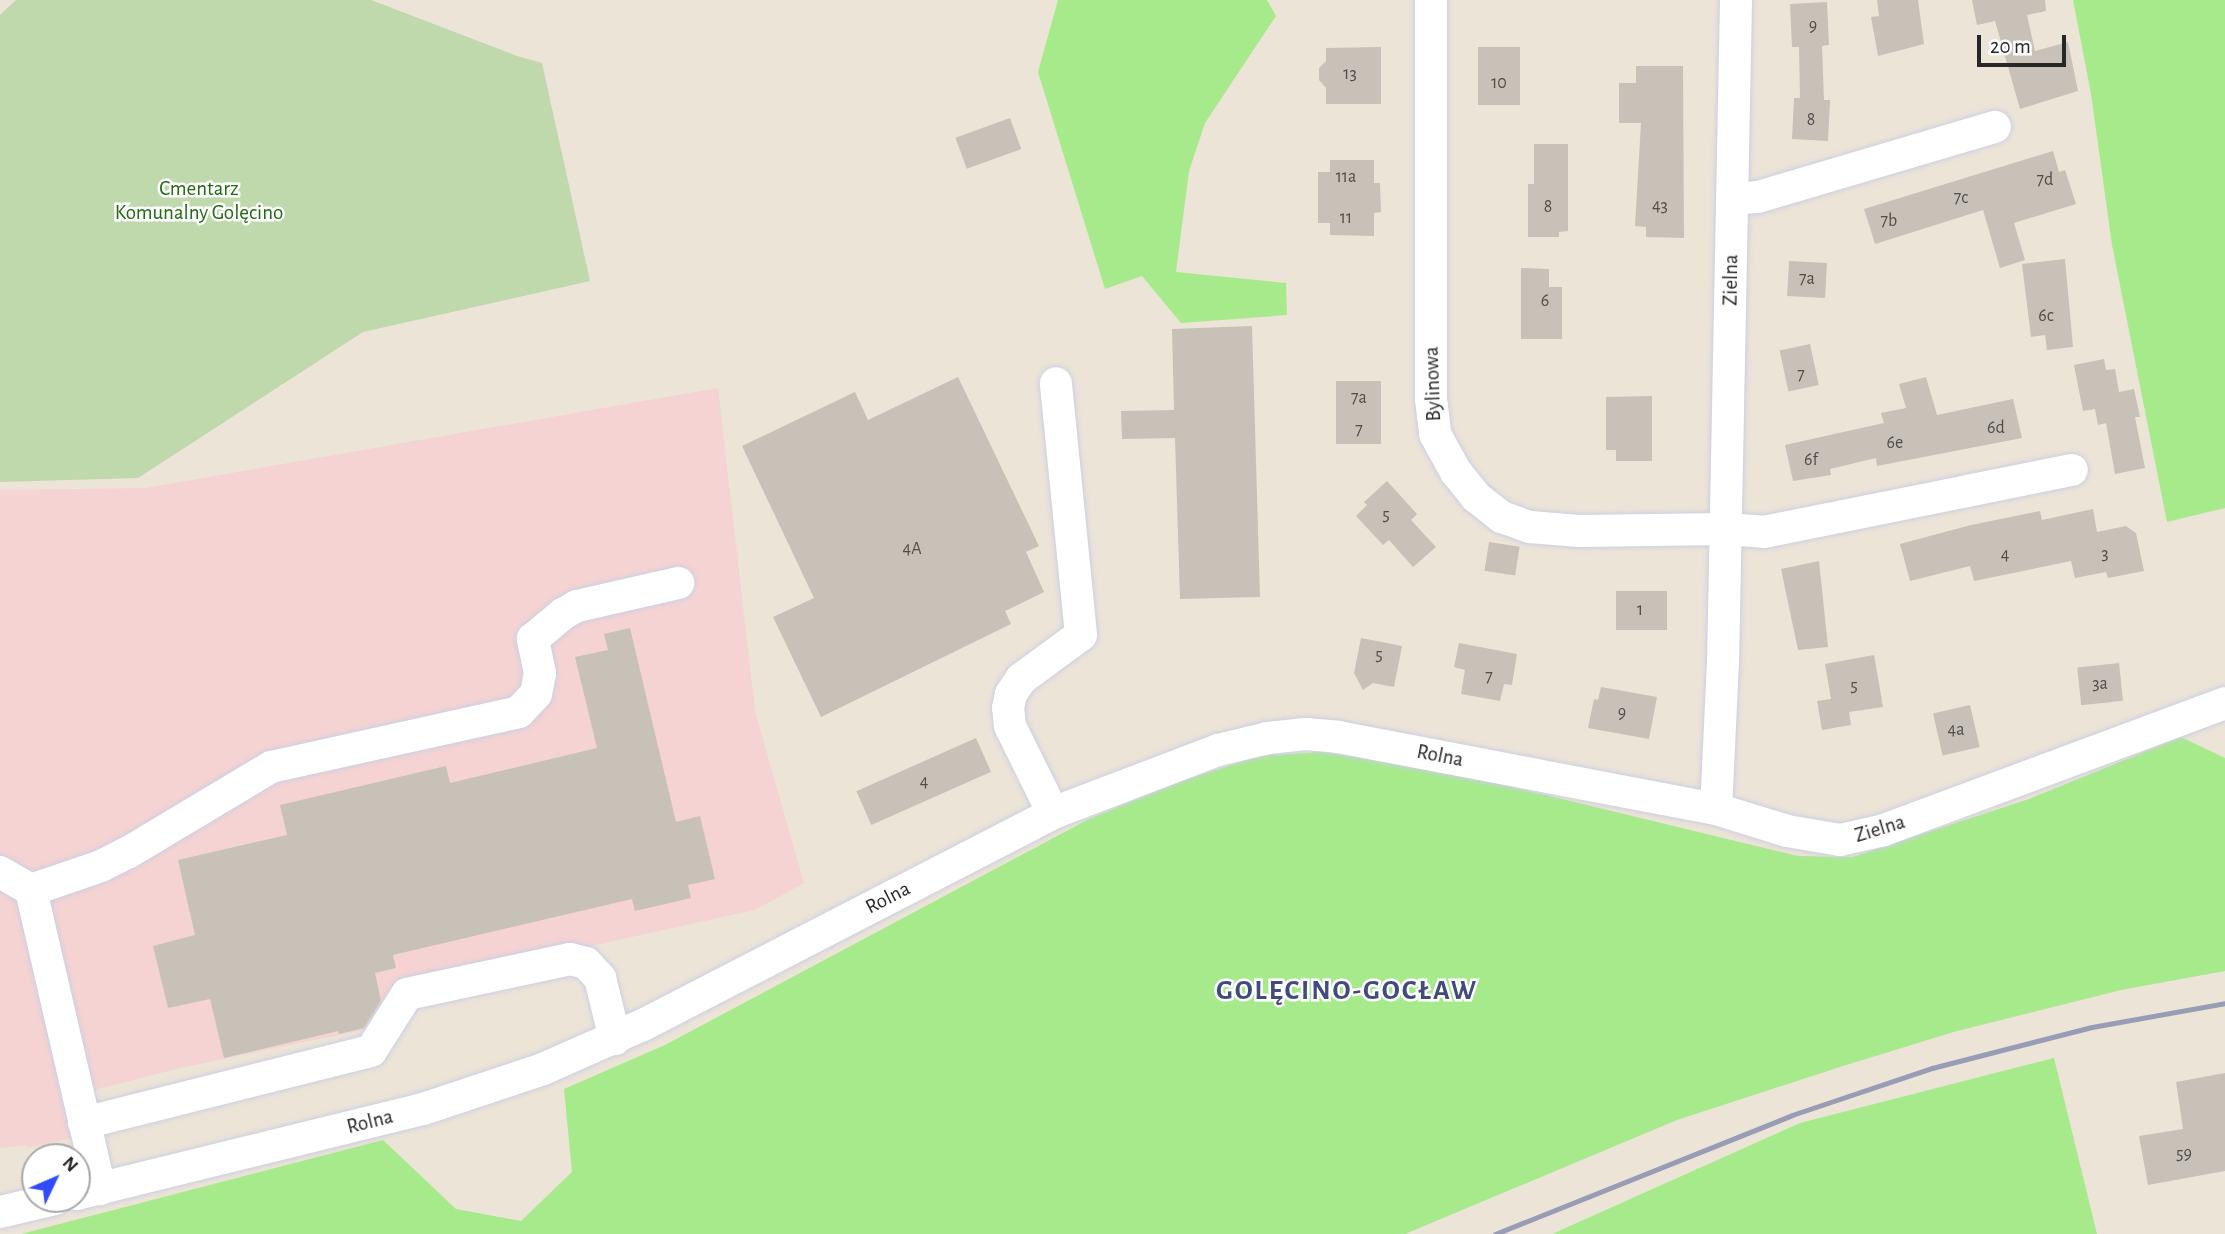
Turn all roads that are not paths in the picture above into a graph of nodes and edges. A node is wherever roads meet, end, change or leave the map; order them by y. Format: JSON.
{"nodes":[{"id":1,"x":1431,"y":0,"type":"edge"},
{"id":2,"x":1736,"y":0,"type":"edge"},
{"id":3,"x":1995,"y":127,"type":"dead end"},
{"id":4,"x":1733,"y":199,"type":"junction"},
{"id":5,"x":1056,"y":383,"type":"dead end"},
{"id":6,"x":2072,"y":470,"type":"dead end"},
{"id":7,"x":1725,"y":529,"type":"junction"},
{"id":8,"x":678,"y":583,"type":"dead end"},
{"id":9,"x":2225,"y":703,"type":"edge"},
{"id":10,"x":1716,"y":809,"type":"junction"},
{"id":11,"x":1053,"y":813,"type":"junction"},
{"id":12,"x":0,"y":872,"type":"edge"},
{"id":13,"x":32,"y":890,"type":"junction"},
{"id":14,"x":615,"y":1039,"type":"junction"},
{"id":15,"x":84,"y":1123,"type":"junction"},
{"id":16,"x":85,"y":1143,"type":"edge"},
{"id":17,"x":91,"y":1190,"type":"edge"},
{"id":18,"x":21,"y":1207,"type":"edge"},
{"id":19,"x":0,"y":1212,"type":"edge"}],
"edges":[{"from":1,"to":7,"type":"street","name":"Bylinowa"},
{"from":2,"to":4,"type":"street","name":"Zielna"},
{"from":3,"to":4,"type":"street"},
{"from":4,"to":7,"type":"street","name":"Zielna"},
{"from":5,"to":11,"type":"street"},
{"from":6,"to":7,"type":"street"},
{"from":7,"to":10,"type":"street","name":"Zielna"},
{"from":8,"to":13,"type":"street"},
{"from":9,"to":10,"type":"street","name":"Zielna"},
{"from":10,"to":11,"type":"street","name":"Rolna"},
{"from":11,"to":14,"type":"street","name":"Rolna"},
{"from":12,"to":13,"type":"street"},
{"from":13,"to":15,"type":"street"},
{"from":14,"to":15,"type":"street"},
{"from":14,"to":17,"type":"street","name":"Rolna"},
{"from":15,"to":16,"type":"street"},
{"from":18,"to":19,"type":"street"}]}
